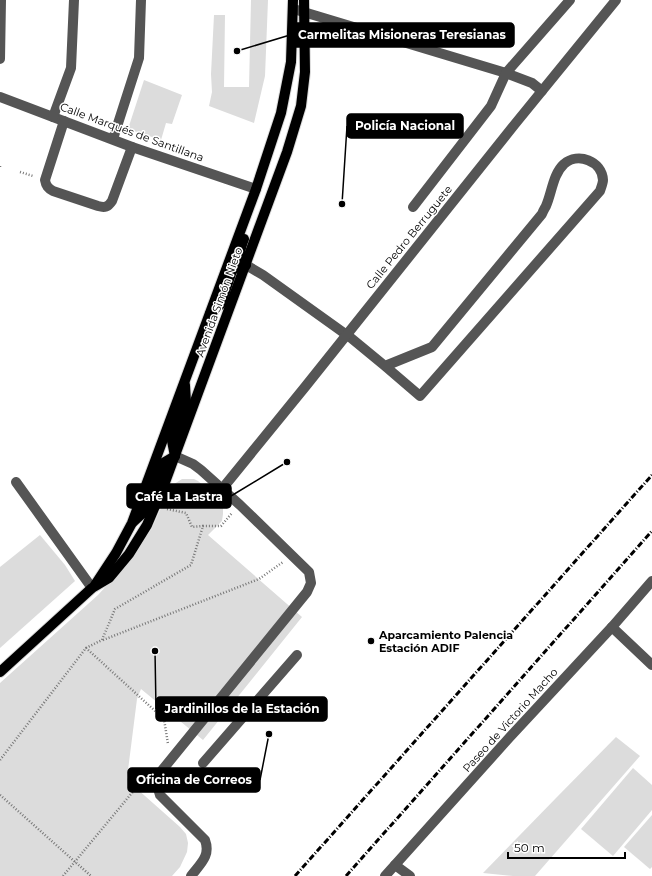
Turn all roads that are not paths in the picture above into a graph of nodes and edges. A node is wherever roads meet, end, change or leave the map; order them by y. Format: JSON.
{"nodes":[{"id":1,"x":1,"y":0,"type":"edge"},
{"id":2,"x":74,"y":0,"type":"edge"},
{"id":3,"x":141,"y":0,"type":"edge"},
{"id":4,"x":304,"y":0,"type":"edge"},
{"id":5,"x":570,"y":0,"type":"edge"},
{"id":6,"x":616,"y":0,"type":"edge"},
{"id":7,"x":293,"y":4,"type":"edge"},
{"id":8,"x":304,"y":11,"type":"junction"},
{"id":9,"x":0,"y":58,"type":"edge"},
{"id":10,"x":506,"y":73,"type":"junction"},
{"id":11,"x":542,"y":91,"type":"junction"},
{"id":12,"x":0,"y":97,"type":"edge"},
{"id":13,"x":53,"y":117,"type":"junction"},
{"id":14,"x":64,"y":121,"type":"junction"},
{"id":15,"x":113,"y":139,"type":"junction"},
{"id":16,"x":132,"y":147,"type":"junction"},
{"id":17,"x":256,"y":189,"type":"junction"},
{"id":18,"x":412,"y":207,"type":"dead end"},
{"id":19,"x":246,"y":265,"type":"junction"},
{"id":20,"x":210,"y":315,"type":"junction"},
{"id":21,"x":347,"y":335,"type":"junction"},
{"id":22,"x":385,"y":366,"type":"junction"},
{"id":23,"x":185,"y":381,"type":"junction"},
{"id":24,"x":175,"y":456,"type":"junction"},
{"id":25,"x":16,"y":482,"type":"dead end"},
{"id":26,"x":222,"y":489,"type":"junction"},
{"id":27,"x":132,"y":523,"type":"junction"},
{"id":28,"x":652,"y":581,"type":"edge"},
{"id":29,"x":92,"y":588,"type":"junction"},
{"id":30,"x":612,"y":627,"type":"junction"},
{"id":31,"x":297,"y":655,"type":"dead end"},
{"id":32,"x":652,"y":665,"type":"edge"},
{"id":33,"x":0,"y":672,"type":"edge"},
{"id":34,"x":203,"y":763,"type":"dead end"},
{"id":35,"x":395,"y":865,"type":"junction"},
{"id":36,"x":191,"y":876,"type":"edge"},
{"id":37,"x":385,"y":876,"type":"edge"},
{"id":38,"x":410,"y":876,"type":"edge"}],
"edges":[{"from":1,"to":9,"type":"street"},
{"from":2,"to":13,"type":"street"},
{"from":3,"to":15,"type":"street"},
{"from":4,"to":8,"type":"main road","name":"Avenida Simón Nieto"},
{"from":5,"to":10,"type":"street"},
{"from":6,"to":11,"type":"street","name":"Calle Pedro Berruguete"},
{"from":7,"to":8,"type":"street"},
{"from":7,"to":17,"type":"main road","name":"Avenida Simón Nieto"},
{"from":8,"to":10,"type":"street"},
{"from":8,"to":19,"type":"main road","name":"Avenida Simón Nieto"},
{"from":10,"to":11,"type":"street"},
{"from":10,"to":18,"type":"street"},
{"from":11,"to":21,"type":"street","name":"Calle Pedro Berruguete"},
{"from":12,"to":13,"type":"street","name":"Calle Marqués de Santillana"},
{"from":13,"to":14,"type":"street","name":"Calle Marqués de Santillana"},
{"from":14,"to":15,"type":"street","name":"Calle Marqués de Santillana"},
{"from":14,"to":16,"type":"street"},
{"from":15,"to":16,"type":"street","name":"Calle Marqués de Santillana"},
{"from":16,"to":17,"type":"street","name":"Calle Marqués de Santillana"},
{"from":17,"to":19,"type":"main road"},
{"from":17,"to":20,"type":"main road","name":"Avenida Simón Nieto"},
{"from":19,"to":20,"type":"main road"},
{"from":19,"to":21,"type":"street"},
{"from":19,"to":24,"type":"main road","name":"Avenida Simón Nieto"},
{"from":20,"to":23,"type":"main road","name":"Avenida Simón Nieto"},
{"from":21,"to":22,"type":"street"},
{"from":21,"to":26,"type":"street","name":"Calle Pedro Berruguete"},
{"from":22,"to":22,"type":"street"},
{"from":23,"to":24,"type":"main road"},
{"from":23,"to":27,"type":"main road","name":"Avenida Simón Nieto"},
{"from":24,"to":26,"type":"street"},
{"from":24,"to":27,"type":"main road"},
{"from":24,"to":29,"type":"main road","name":"Avenida Simón Nieto"},
{"from":25,"to":29,"type":"street"},
{"from":26,"to":36,"type":"street"},
{"from":27,"to":29,"type":"main road","name":"Avenida Simón Nieto"},
{"from":28,"to":30,"type":"street","name":"Paseo de Victorio Macho"},
{"from":29,"to":33,"type":"main road","name":"Avenida Simón Nieto"},
{"from":30,"to":32,"type":"street"},
{"from":30,"to":35,"type":"street","name":"Paseo de Victorio Macho"},
{"from":31,"to":34,"type":"street"},
{"from":35,"to":37,"type":"street","name":"Paseo de Victorio Macho"},
{"from":35,"to":38,"type":"street"}]}
